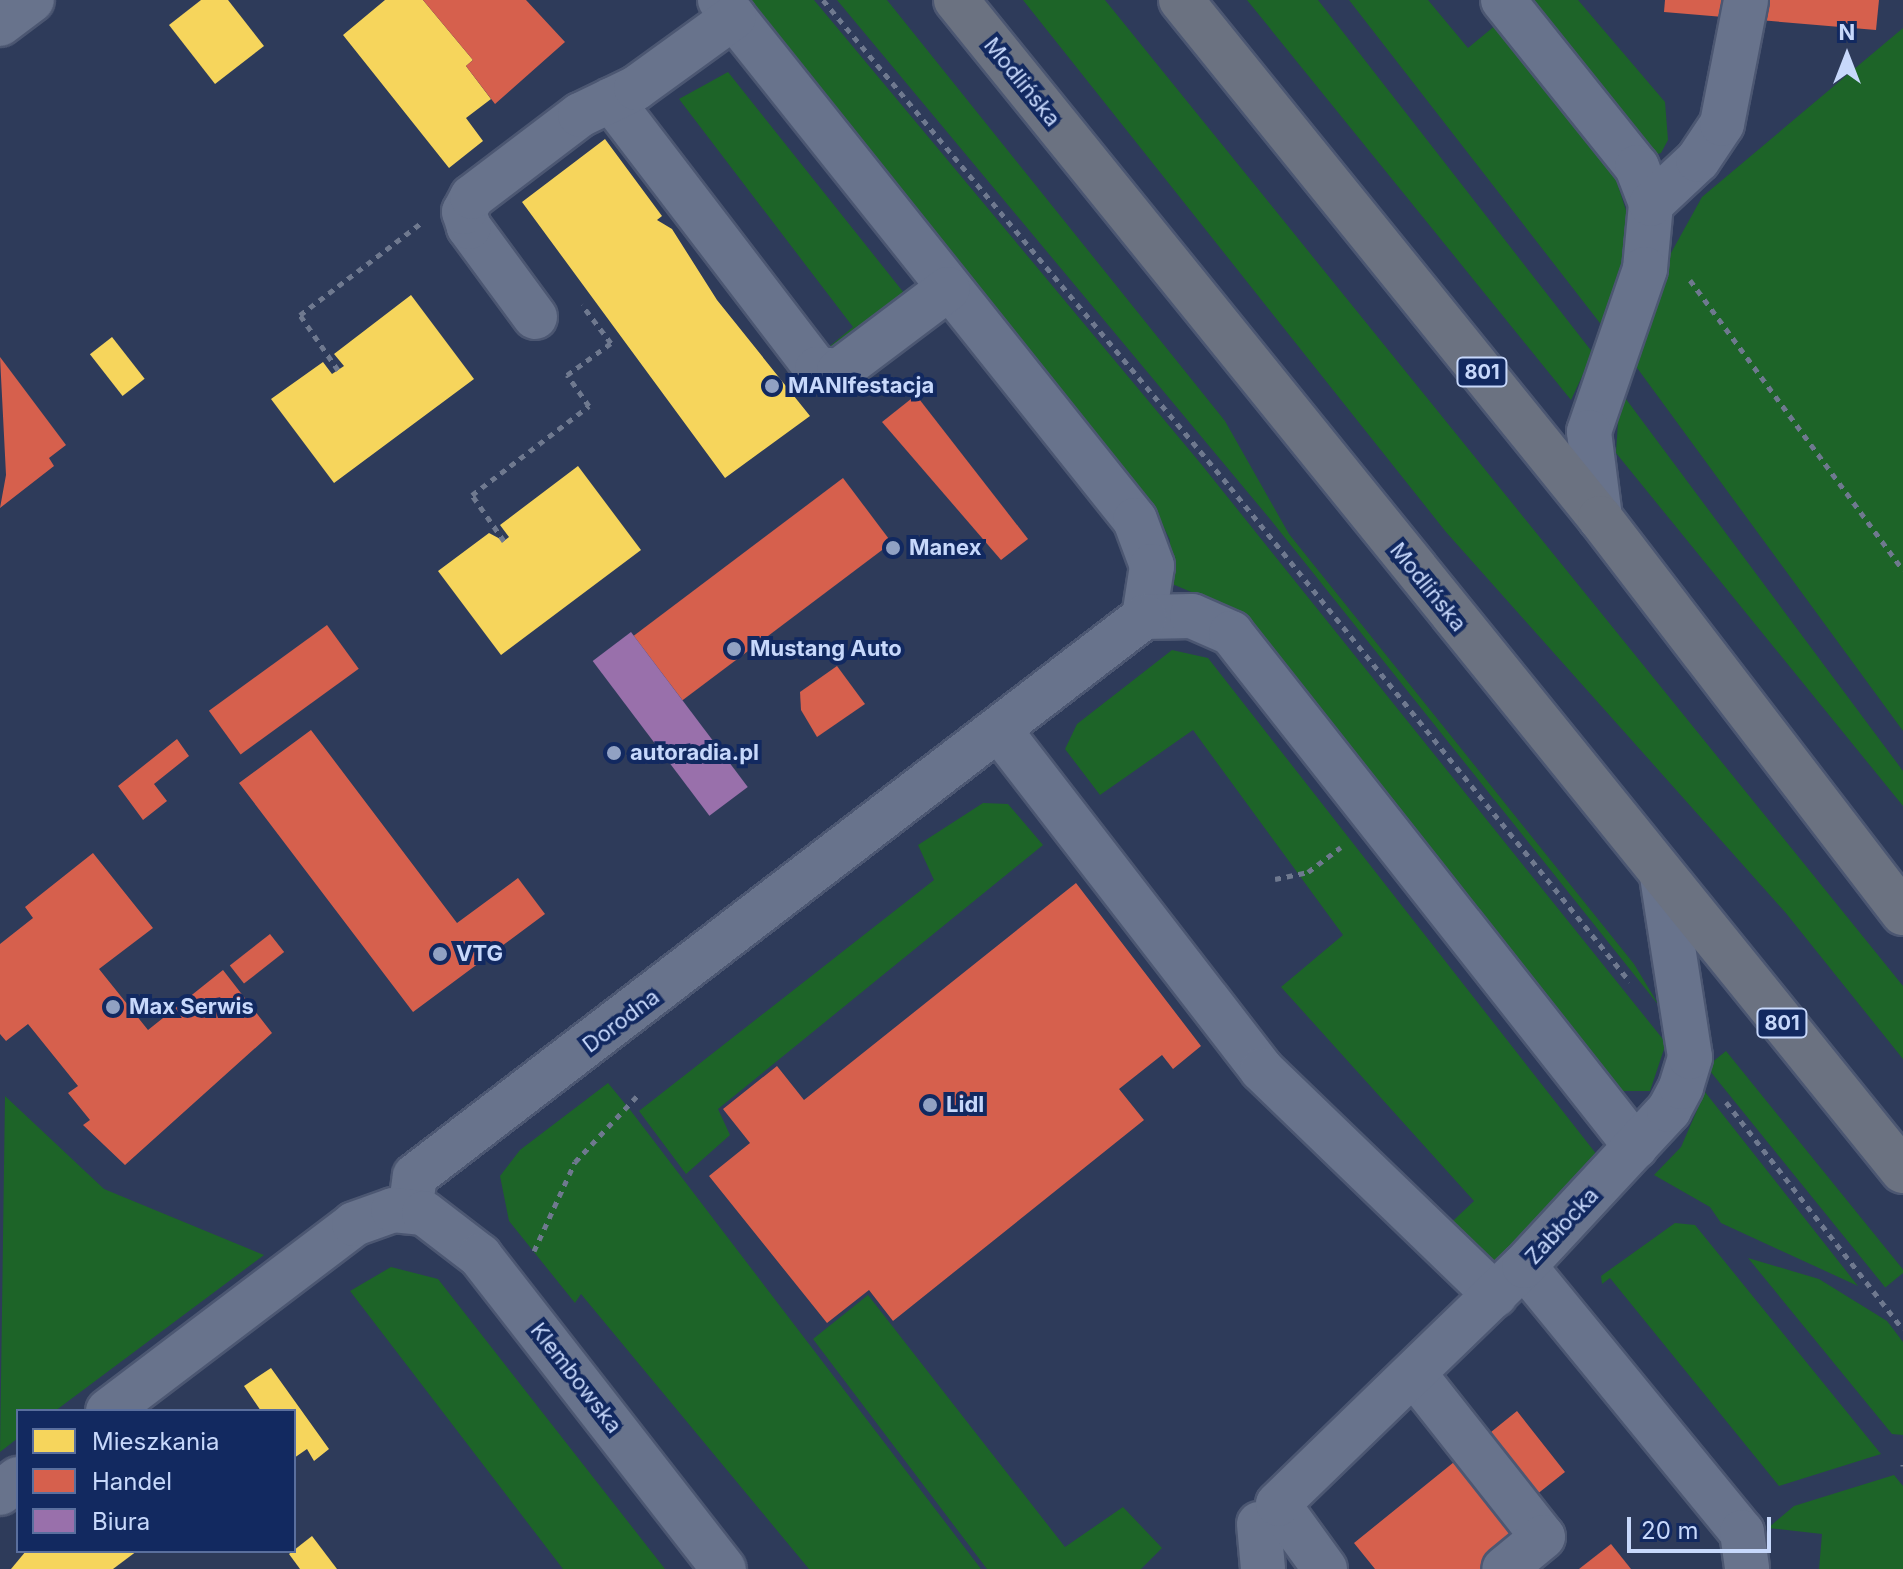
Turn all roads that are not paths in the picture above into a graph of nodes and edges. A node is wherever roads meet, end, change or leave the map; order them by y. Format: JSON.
{"nodes":[{"id":1,"x":32,"y":0,"type":"edge"},
{"id":2,"x":956,"y":0,"type":"edge"},
{"id":3,"x":1181,"y":0,"type":"edge"},
{"id":4,"x":1503,"y":0,"type":"edge"},
{"id":5,"x":1746,"y":0,"type":"edge"},
{"id":6,"x":727,"y":9,"type":"edge"},
{"id":7,"x":0,"y":24,"type":"edge"},
{"id":8,"x":611,"y":100,"type":"junction"},
{"id":9,"x":1651,"y":204,"type":"junction"},
{"id":10,"x":948,"y":289,"type":"junction"},
{"id":11,"x":535,"y":317,"type":"dead end"},
{"id":12,"x":1600,"y":518,"type":"junction"},
{"id":13,"x":1144,"y":617,"type":"junction"},
{"id":14,"x":1000,"y":731,"type":"junction"},
{"id":15,"x":1662,"y":876,"type":"junction"},
{"id":16,"x":1903,"y":913,"type":"edge"},
{"id":17,"x":1636,"y":1147,"type":"junction"},
{"id":18,"x":1903,"y":1171,"type":"edge"},
{"id":19,"x":410,"y":1211,"type":"junction"},
{"id":20,"x":1510,"y":1281,"type":"junction"},
{"id":21,"x":1415,"y":1375,"type":"junction"},
{"id":22,"x":111,"y":1409,"type":"edge"},
{"id":23,"x":16,"y":1481,"type":"edge"},
{"id":24,"x":0,"y":1493,"type":"edge"},
{"id":25,"x":1268,"y":1514,"type":"junction"},
{"id":26,"x":724,"y":1569,"type":"edge"},
{"id":27,"x":1263,"y":1569,"type":"edge"},
{"id":28,"x":1325,"y":1569,"type":"edge"},
{"id":29,"x":1504,"y":1569,"type":"edge"},
{"id":30,"x":1747,"y":1569,"type":"edge"}],
"edges":[{"from":1,"to":7,"type":"street"},
{"from":2,"to":15,"type":"main road","name":"Modlińska","number":"801"},
{"from":3,"to":12,"type":"main road","number":"801"},
{"from":4,"to":9,"type":"street"},
{"from":5,"to":9,"type":"street"},
{"from":6,"to":8,"type":"street"},
{"from":6,"to":10,"type":"street"},
{"from":8,"to":10,"type":"street"},
{"from":8,"to":11,"type":"street"},
{"from":9,"to":12,"type":"street"},
{"from":10,"to":13,"type":"street"},
{"from":12,"to":16,"type":"main road","number":"801"},
{"from":13,"to":14,"type":"street","name":"Dorodna"},
{"from":13,"to":17,"type":"street"},
{"from":14,"to":19,"type":"street","name":"Dorodna"},
{"from":14,"to":20,"type":"street"},
{"from":15,"to":17,"type":"street","name":"Zabłocka"},
{"from":15,"to":18,"type":"main road","name":"Modlińska","number":"801"},
{"from":17,"to":20,"type":"street","name":"Zabłocka"},
{"from":19,"to":22,"type":"street"},
{"from":19,"to":26,"type":"street","name":"Klembowska"},
{"from":20,"to":21,"type":"street","name":"Zabłocka"},
{"from":20,"to":30,"type":"street"},
{"from":21,"to":25,"type":"street","name":"Zabłocka"},
{"from":21,"to":29,"type":"street"},
{"from":23,"to":24,"type":"street"},
{"from":25,"to":27,"type":"street"},
{"from":25,"to":28,"type":"street"}]}
